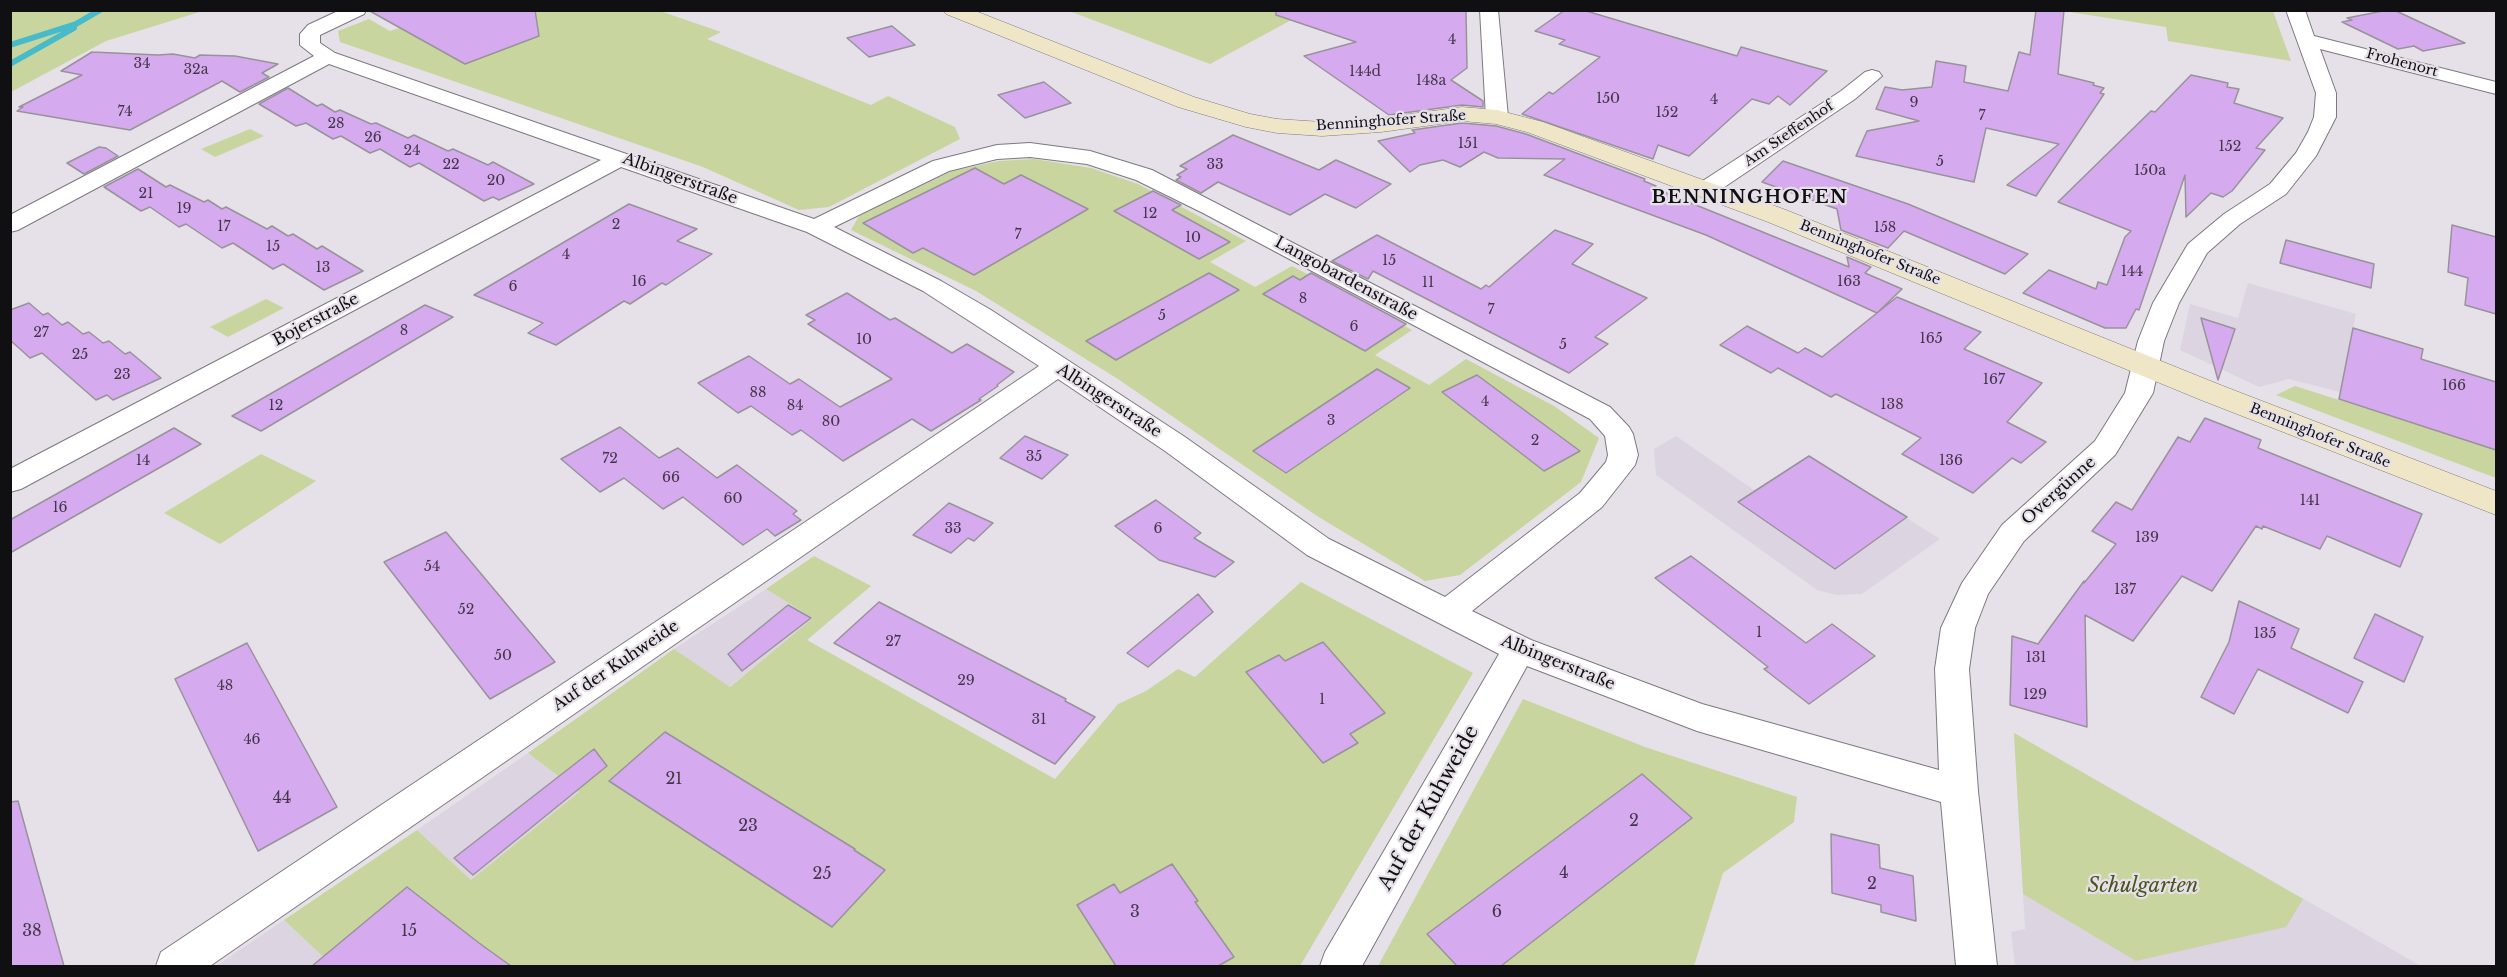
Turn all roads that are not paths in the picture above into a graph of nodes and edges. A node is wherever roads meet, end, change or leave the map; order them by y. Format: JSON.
{"nodes":[{"id":1,"x":357,"y":10,"type":"edge"},
{"id":2,"x":952,"y":10,"type":"edge"},
{"id":3,"x":1489,"y":10,"type":"edge"},
{"id":4,"x":2295,"y":10,"type":"edge"},
{"id":5,"x":2306,"y":40,"type":"junction"},
{"id":6,"x":328,"y":57,"type":"junction"},
{"id":7,"x":1872,"y":76,"type":"dead end"},
{"id":8,"x":2496,"y":88,"type":"edge"},
{"id":9,"x":1497,"y":117,"type":"junction"},
{"id":10,"x":621,"y":158,"type":"junction"},
{"id":11,"x":1706,"y":189,"type":"junction"},
{"id":12,"x":10,"y":225,"type":"edge"},
{"id":13,"x":815,"y":227,"type":"junction"},
{"id":14,"x":2145,"y":366,"type":"junction"},
{"id":15,"x":1057,"y":367,"type":"junction"},
{"id":16,"x":10,"y":482,"type":"edge"},
{"id":17,"x":2496,"y":504,"type":"edge"},
{"id":18,"x":1448,"y":612,"type":"junction"},
{"id":19,"x":1519,"y":650,"type":"junction"},
{"id":20,"x":1959,"y":791,"type":"junction"},
{"id":21,"x":176,"y":966,"type":"edge"},
{"id":22,"x":1340,"y":966,"type":"edge"},
{"id":23,"x":1977,"y":966,"type":"edge"}],
"edges":[{"from":1,"to":6,"type":"street","name":"Albingerstraße"},
{"from":2,"to":9,"type":"main road","name":"Benninghofer Straße"},
{"from":3,"to":9,"type":"street"},
{"from":4,"to":5,"type":"street","name":"Overgünne"},
{"from":5,"to":8,"type":"street","name":"Frohenort"},
{"from":5,"to":14,"type":"street","name":"Overgünne"},
{"from":6,"to":10,"type":"street","name":"Albingerstraße"},
{"from":6,"to":12,"type":"street"},
{"from":7,"to":11,"type":"street","name":"Am Steffenhof"},
{"from":9,"to":11,"type":"main road","name":"Benninghofer Straße"},
{"from":10,"to":13,"type":"street","name":"Albingerstraße"},
{"from":10,"to":16,"type":"street","name":"Bojerstraße"},
{"from":11,"to":14,"type":"main road","name":"Benninghofer Straße"},
{"from":13,"to":15,"type":"street","name":"Albingerstraße"},
{"from":13,"to":18,"type":"street","name":"Langobardenstraße"},
{"from":14,"to":17,"type":"main road","name":"Benninghofer Straße"},
{"from":14,"to":20,"type":"street","name":"Overgünne"},
{"from":15,"to":18,"type":"street","name":"Albingerstraße"},
{"from":15,"to":21,"type":"street","name":"Auf der Kuhweide"},
{"from":18,"to":19,"type":"street","name":"Albingerstraße"},
{"from":19,"to":20,"type":"street","name":"Albingerstraße"},
{"from":19,"to":22,"type":"street","name":"Auf der Kuhweide"},
{"from":20,"to":23,"type":"street","name":"Overgünne"}]}
